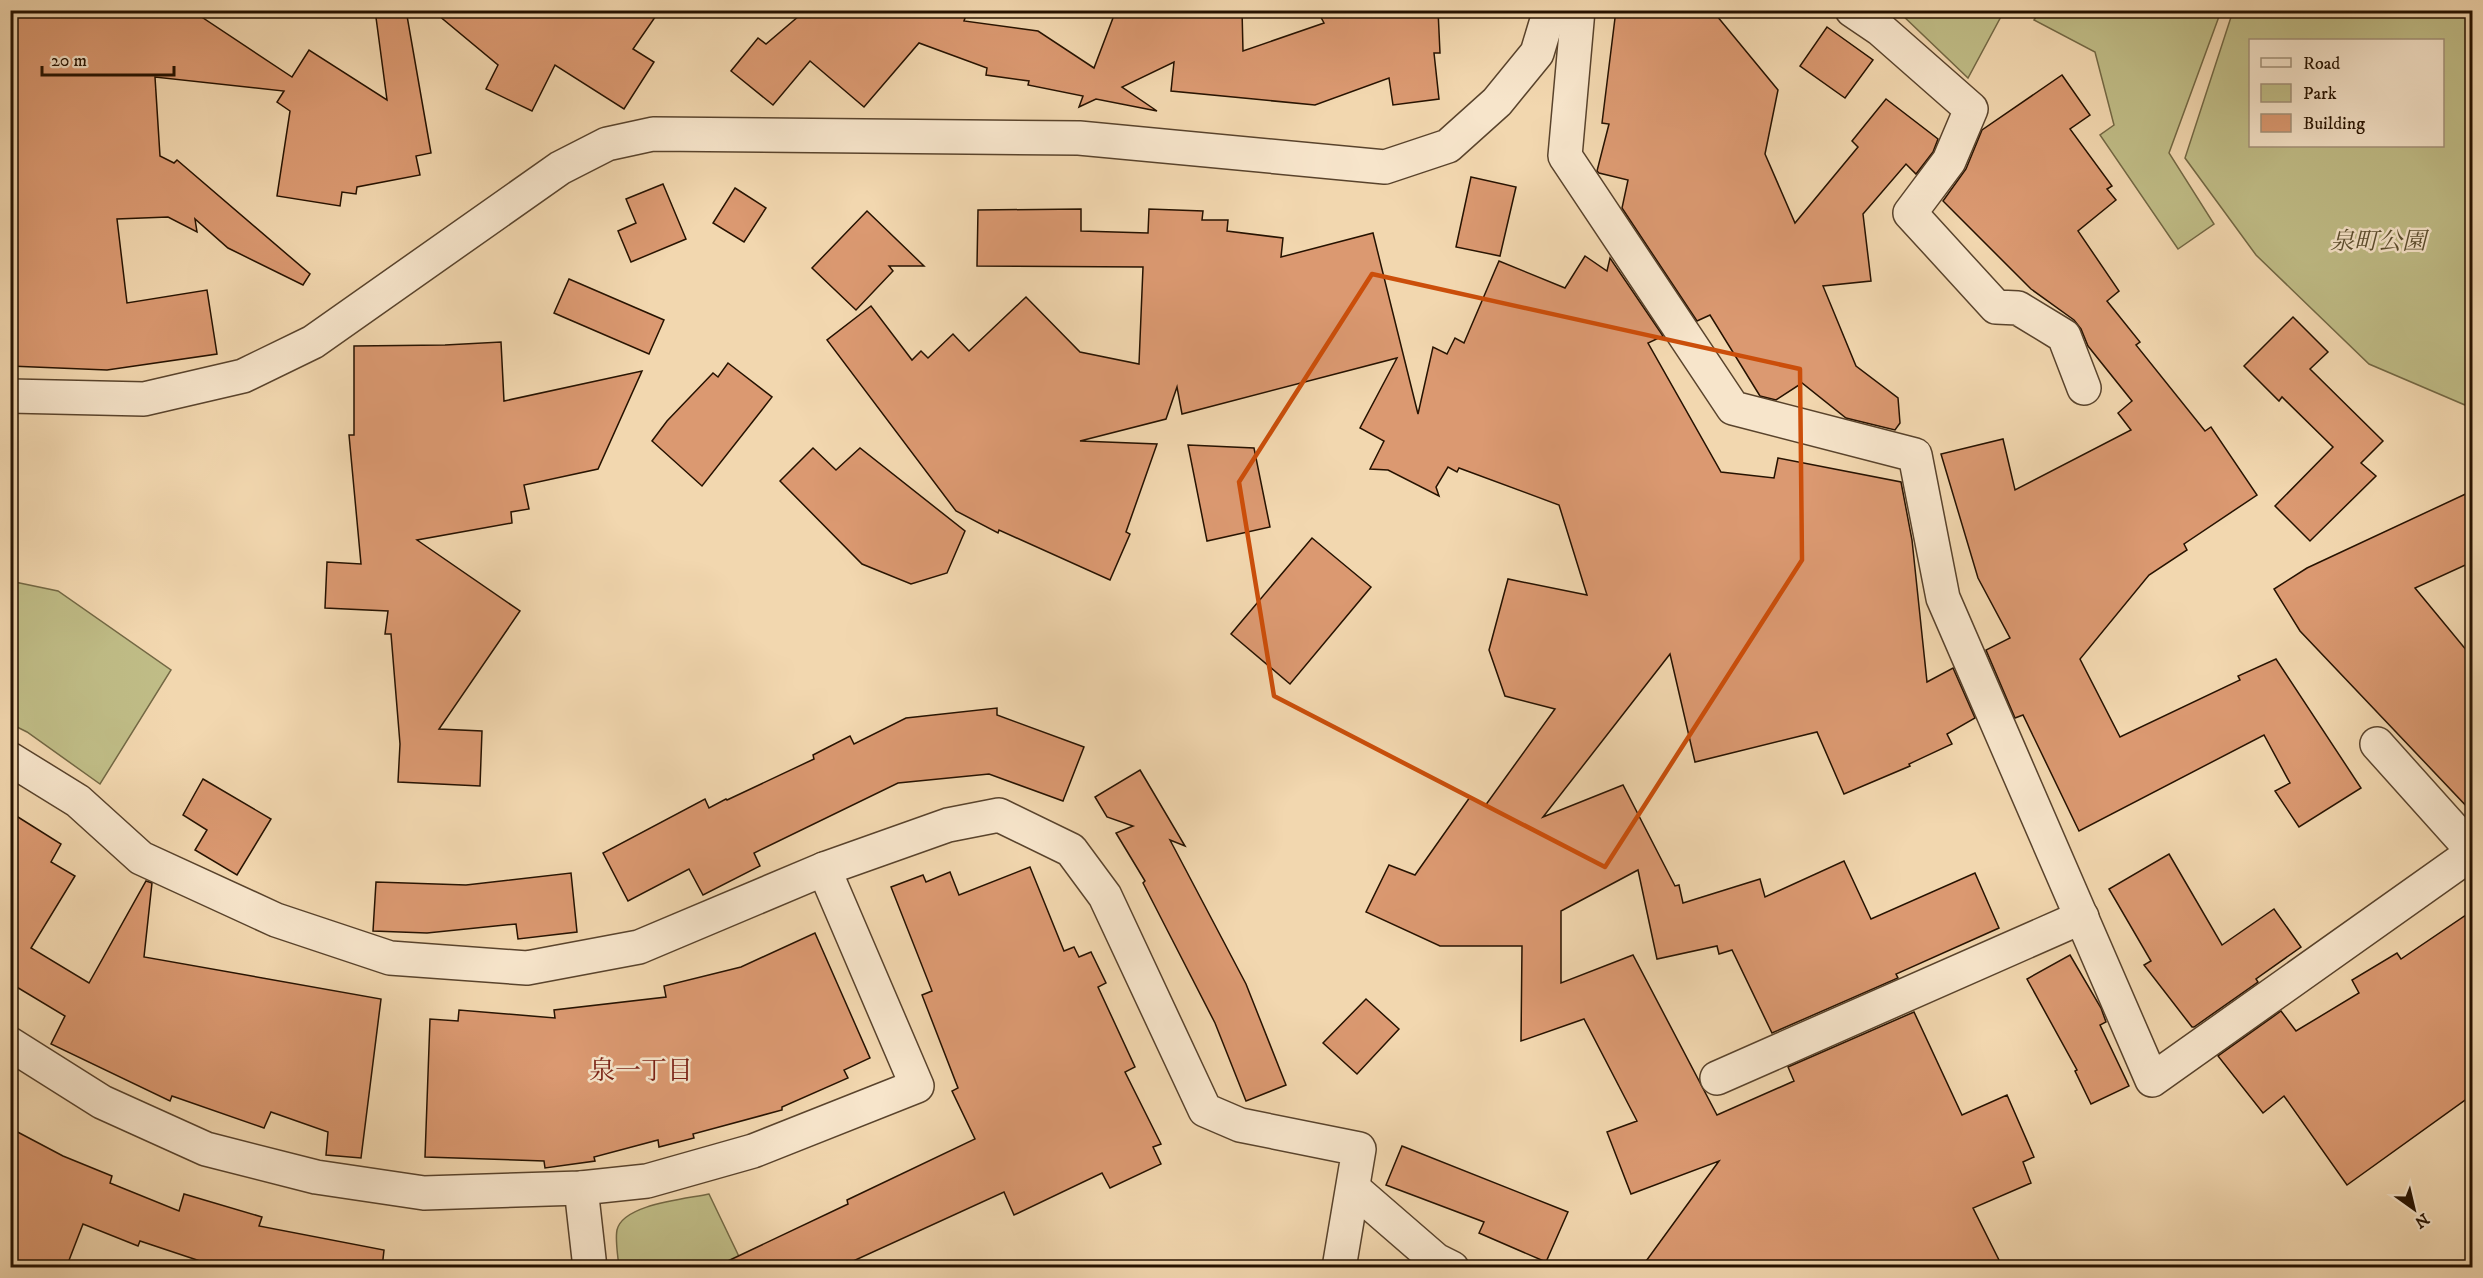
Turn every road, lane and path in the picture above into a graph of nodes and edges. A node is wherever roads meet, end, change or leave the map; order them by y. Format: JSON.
{"nodes":[{"id":1,"x":1550,"y":10,"type":"edge"},
{"id":2,"x":1578,"y":10,"type":"edge"},
{"id":3,"x":1852,"y":10,"type":"edge"},
{"id":4,"x":2084,"y":388,"type":"dead end"},
{"id":5,"x":10,"y":396,"type":"edge"},
{"id":6,"x":2377,"y":744,"type":"dead end"},
{"id":7,"x":10,"y":759,"type":"edge"},
{"id":8,"x":2472,"y":852,"type":"edge"},
{"id":9,"x":824,"y":869,"type":"junction"},
{"id":10,"x":2082,"y":917,"type":"junction"},
{"id":11,"x":10,"y":1044,"type":"edge"},
{"id":12,"x":1717,"y":1078,"type":"dead end"},
{"id":13,"x":581,"y":1188,"type":"junction"},
{"id":14,"x":1354,"y":1189,"type":"junction"},
{"id":15,"x":590,"y":1268,"type":"edge"},
{"id":16,"x":1339,"y":1268,"type":"edge"},
{"id":17,"x":1452,"y":1268,"type":"edge"}],
"edges":[{"from":1,"to":5,"type":"street"},
{"from":2,"to":10,"type":"street"},
{"from":3,"to":4,"type":"street"},
{"from":6,"to":8,"type":"street"},
{"from":7,"to":9,"type":"street"},
{"from":8,"to":10,"type":"street"},
{"from":9,"to":13,"type":"street"},
{"from":9,"to":14,"type":"street"},
{"from":10,"to":12,"type":"street"},
{"from":11,"to":13,"type":"street"},
{"from":13,"to":15,"type":"street"},
{"from":14,"to":16,"type":"street"},
{"from":14,"to":17,"type":"street"}]}
